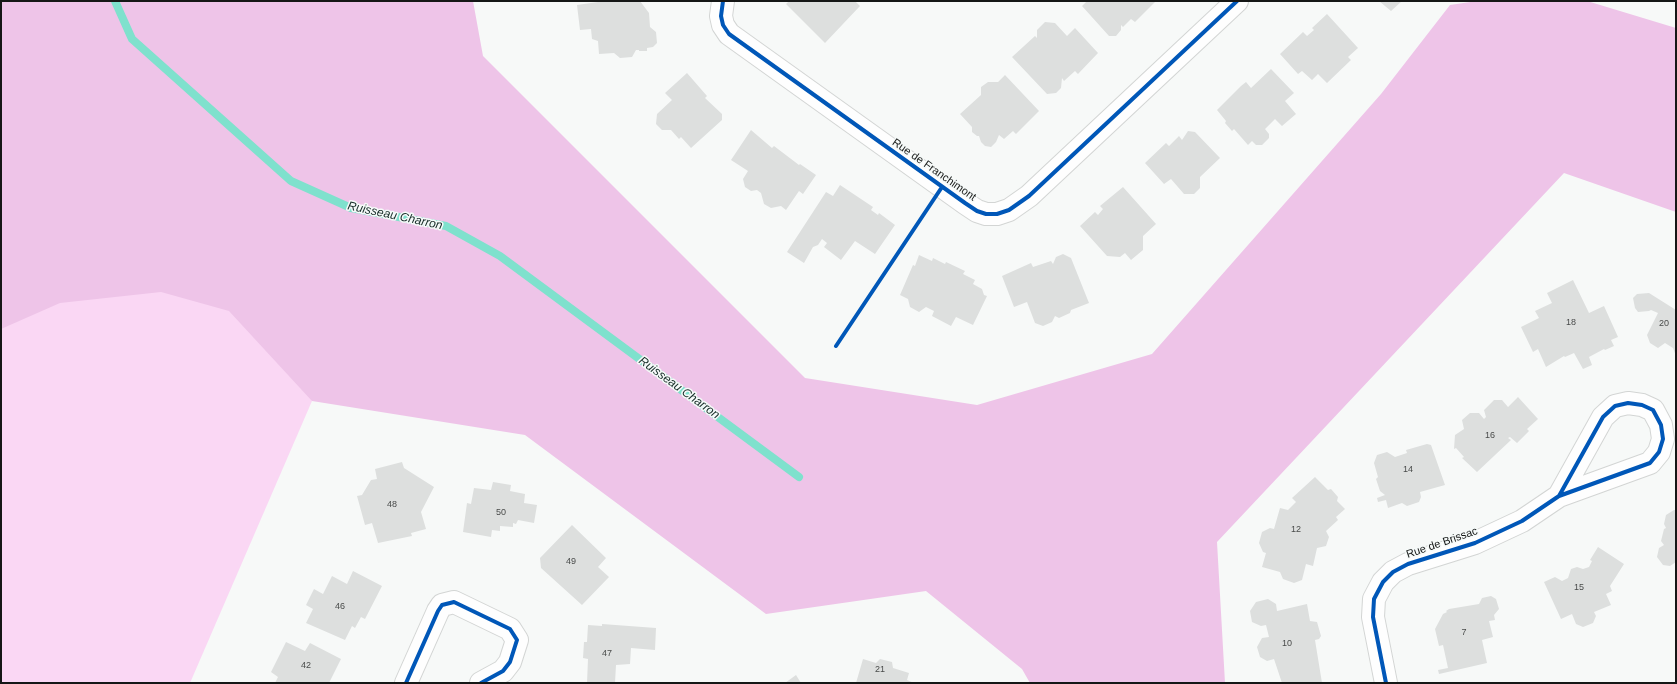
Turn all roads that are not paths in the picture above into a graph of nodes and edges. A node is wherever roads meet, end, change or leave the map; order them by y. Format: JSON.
{"nodes":[{"id":1,"x":723,"y":1,"type":"edge"},
{"id":2,"x":1237,"y":1,"type":"edge"},
{"id":3,"x":1559,"y":496,"type":"junction"},
{"id":4,"x":406,"y":683,"type":"edge"},
{"id":5,"x":481,"y":683,"type":"edge"},
{"id":6,"x":1386,"y":683,"type":"edge"}],
"edges":[{"from":1,"to":2,"type":"street","name":"Rue de Franchimont"},
{"from":3,"to":3,"type":"street","name":"Rue de Brissac"},
{"from":3,"to":6,"type":"street","name":"Rue de Brissac"},
{"from":4,"to":5,"type":"street"}]}
